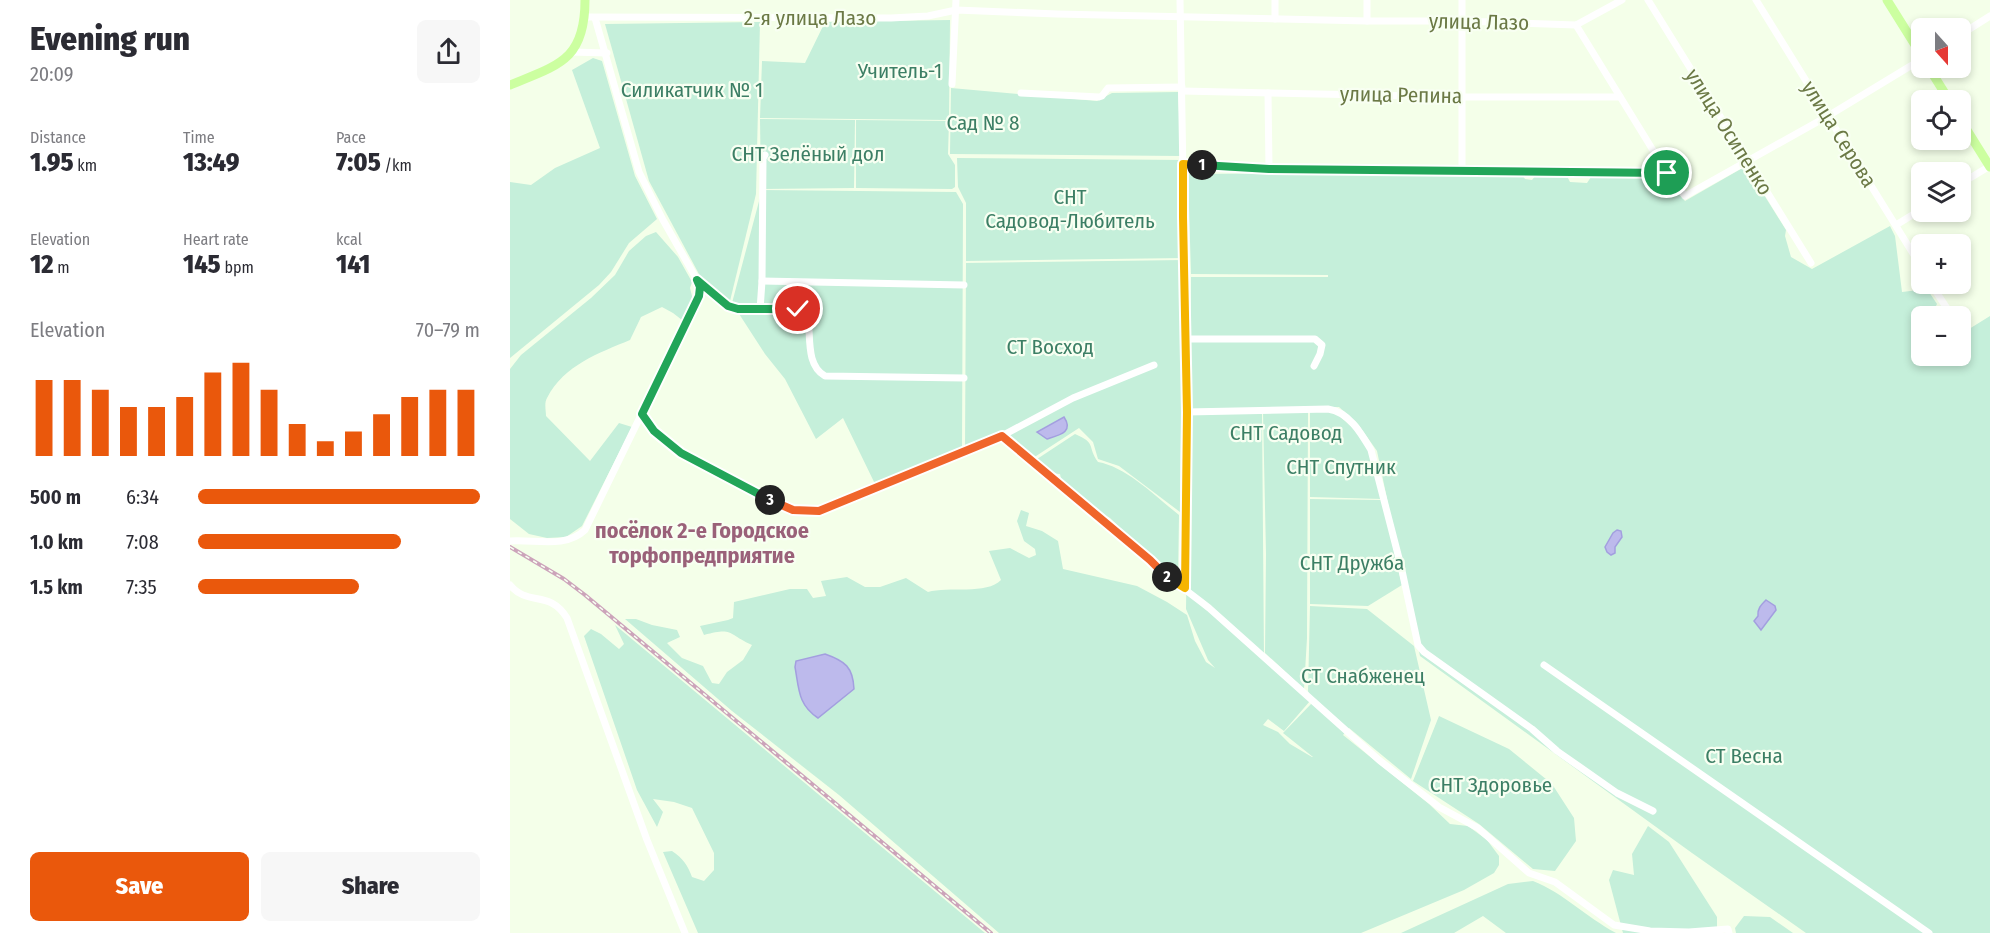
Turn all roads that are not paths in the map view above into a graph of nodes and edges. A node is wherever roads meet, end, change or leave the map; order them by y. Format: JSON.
{"nodes":[{"id":1,"x":585,"y":0,"type":"edge"},
{"id":2,"x":956,"y":0,"type":"edge"},
{"id":3,"x":1180,"y":0,"type":"edge"},
{"id":4,"x":1275,"y":0,"type":"edge"},
{"id":5,"x":1367,"y":0,"type":"edge"},
{"id":6,"x":1462,"y":0,"type":"edge"},
{"id":7,"x":1622,"y":0,"type":"edge"},
{"id":8,"x":1648,"y":0,"type":"edge"},
{"id":9,"x":1756,"y":0,"type":"edge"},
{"id":10,"x":1887,"y":0,"type":"edge"},
{"id":11,"x":956,"y":10,"type":"junction"},
{"id":12,"x":1179,"y":16,"type":"junction"},
{"id":13,"x":1990,"y":16,"type":"edge"},
{"id":14,"x":585,"y":17,"type":"junction"},
{"id":15,"x":596,"y":18,"type":"junction"},
{"id":16,"x":1275,"y":19,"type":"junction"},
{"id":17,"x":1367,"y":21,"type":"junction"},
{"id":18,"x":1462,"y":21,"type":"junction"},
{"id":19,"x":1576,"y":25,"type":"junction"},
{"id":20,"x":1971,"y":28,"type":"edge"},
{"id":21,"x":1911,"y":39,"type":"edge"},
{"id":22,"x":572,"y":52,"type":"junction"},
{"id":23,"x":607,"y":53,"type":"junction"},
{"id":24,"x":1911,"y":64,"type":"edge"},
{"id":25,"x":952,"y":84,"type":"dead end"},
{"id":26,"x":510,"y":85,"type":"edge"},
{"id":27,"x":1182,"y":89,"type":"junction"},
{"id":28,"x":1021,"y":93,"type":"dead end"},
{"id":29,"x":1268,"y":93,"type":"junction"},
{"id":30,"x":1462,"y":97,"type":"junction"},
{"id":31,"x":1620,"y":97,"type":"junction"},
{"id":32,"x":1828,"y":116,"type":"junction"},
{"id":33,"x":1971,"y":137,"type":"edge"},
{"id":34,"x":765,"y":155,"type":"dead end"},
{"id":35,"x":1747,"y":161,"type":"junction"},
{"id":36,"x":1183,"y":164,"type":"junction"},
{"id":37,"x":1990,"y":167,"type":"edge"},
{"id":38,"x":1269,"y":169,"type":"junction"},
{"id":39,"x":1462,"y":169,"type":"junction"},
{"id":40,"x":1667,"y":173,"type":"junction"},
{"id":41,"x":1971,"y":178,"type":"edge"},
{"id":42,"x":1911,"y":216,"type":"edge"},
{"id":43,"x":1896,"y":225,"type":"junction"},
{"id":44,"x":1911,"y":250,"type":"edge"},
{"id":45,"x":1811,"y":263,"type":"dead end"},
{"id":46,"x":697,"y":280,"type":"junction"},
{"id":47,"x":762,"y":281,"type":"junction"},
{"id":48,"x":964,"y":285,"type":"dead end"},
{"id":49,"x":760,"y":310,"type":"junction"},
{"id":50,"x":1186,"y":339,"type":"junction"},
{"id":51,"x":1154,"y":365,"type":"dead end"},
{"id":52,"x":1314,"y":366,"type":"dead end"},
{"id":53,"x":964,"y":378,"type":"dead end"},
{"id":54,"x":1187,"y":412,"type":"junction"},
{"id":55,"x":642,"y":414,"type":"junction"},
{"id":56,"x":1002,"y":436,"type":"junction"},
{"id":57,"x":510,"y":541,"type":"edge"},
{"id":58,"x":510,"y":585,"type":"edge"},
{"id":59,"x":1185,"y":588,"type":"junction"},
{"id":60,"x":1544,"y":665,"type":"dead end"},
{"id":61,"x":1653,"y":811,"type":"dead end"},
{"id":62,"x":685,"y":933,"type":"edge"},
{"id":63,"x":1729,"y":933,"type":"edge"},
{"id":64,"x":1929,"y":933,"type":"edge"}],
"edges":[{"from":1,"to":14,"type":"main road"},
{"from":2,"to":11,"type":"street"},
{"from":3,"to":12,"type":"street"},
{"from":4,"to":16,"type":"street"},
{"from":5,"to":17,"type":"street"},
{"from":6,"to":18,"type":"street"},
{"from":7,"to":19,"type":"street"},
{"from":8,"to":35,"type":"street","name":"улица Осипенко"},
{"from":9,"to":32,"type":"street","name":"улица Серова"},
{"from":10,"to":21,"type":"main road"},
{"from":11,"to":12,"type":"street","name":"2-я улица Лазо"},
{"from":11,"to":15,"type":"street","name":"2-я улица Лазо"},
{"from":11,"to":25,"type":"street"},
{"from":12,"to":16,"type":"street","name":"улица Лазо"},
{"from":12,"to":27,"type":"street"},
{"from":13,"to":20,"type":"street"},
{"from":14,"to":15,"type":"street","name":"2-я улица Лазо"},
{"from":14,"to":22,"type":"main road"},
{"from":15,"to":23,"type":"street"},
{"from":16,"to":17,"type":"street","name":"улица Лазо"},
{"from":17,"to":18,"type":"street","name":"улица Лазо"},
{"from":18,"to":19,"type":"street","name":"улица Лазо"},
{"from":18,"to":30,"type":"street"},
{"from":19,"to":31,"type":"street"},
{"from":22,"to":23,"type":"street"},
{"from":22,"to":26,"type":"main road"},
{"from":23,"to":46,"type":"street"},
{"from":24,"to":32,"type":"street"},
{"from":27,"to":28,"type":"street","name":"улица Репина"},
{"from":27,"to":29,"type":"street","name":"улица Репина"},
{"from":27,"to":36,"type":"street"},
{"from":29,"to":30,"type":"street","name":"улица Репина"},
{"from":29,"to":38,"type":"street"},
{"from":30,"to":31,"type":"street","name":"улица Репина"},
{"from":30,"to":39,"type":"street"},
{"from":31,"to":40,"type":"street"},
{"from":32,"to":35,"type":"street"},
{"from":32,"to":43,"type":"street","name":"улица Серова"},
{"from":33,"to":37,"type":"main road"},
{"from":34,"to":47,"type":"street"},
{"from":35,"to":40,"type":"street"},
{"from":35,"to":45,"type":"street","name":"улица Осипенко"},
{"from":36,"to":38,"type":"street"},
{"from":36,"to":50,"type":"street"},
{"from":37,"to":41,"type":"street"},
{"from":38,"to":39,"type":"street"},
{"from":39,"to":40,"type":"street"},
{"from":42,"to":43,"type":"street"},
{"from":43,"to":44,"type":"street","name":"улица Серова"},
{"from":46,"to":49,"type":"street"},
{"from":46,"to":55,"type":"street"},
{"from":47,"to":48,"type":"street"},
{"from":47,"to":49,"type":"street"},
{"from":49,"to":53,"type":"street"},
{"from":50,"to":52,"type":"street"},
{"from":50,"to":54,"type":"street"},
{"from":51,"to":56,"type":"street"},
{"from":54,"to":59,"type":"street"},
{"from":54,"to":61,"type":"street"},
{"from":55,"to":56,"type":"street"},
{"from":55,"to":57,"type":"street"},
{"from":56,"to":59,"type":"street"},
{"from":58,"to":62,"type":"street"},
{"from":59,"to":63,"type":"street"},
{"from":60,"to":64,"type":"street"}]}
